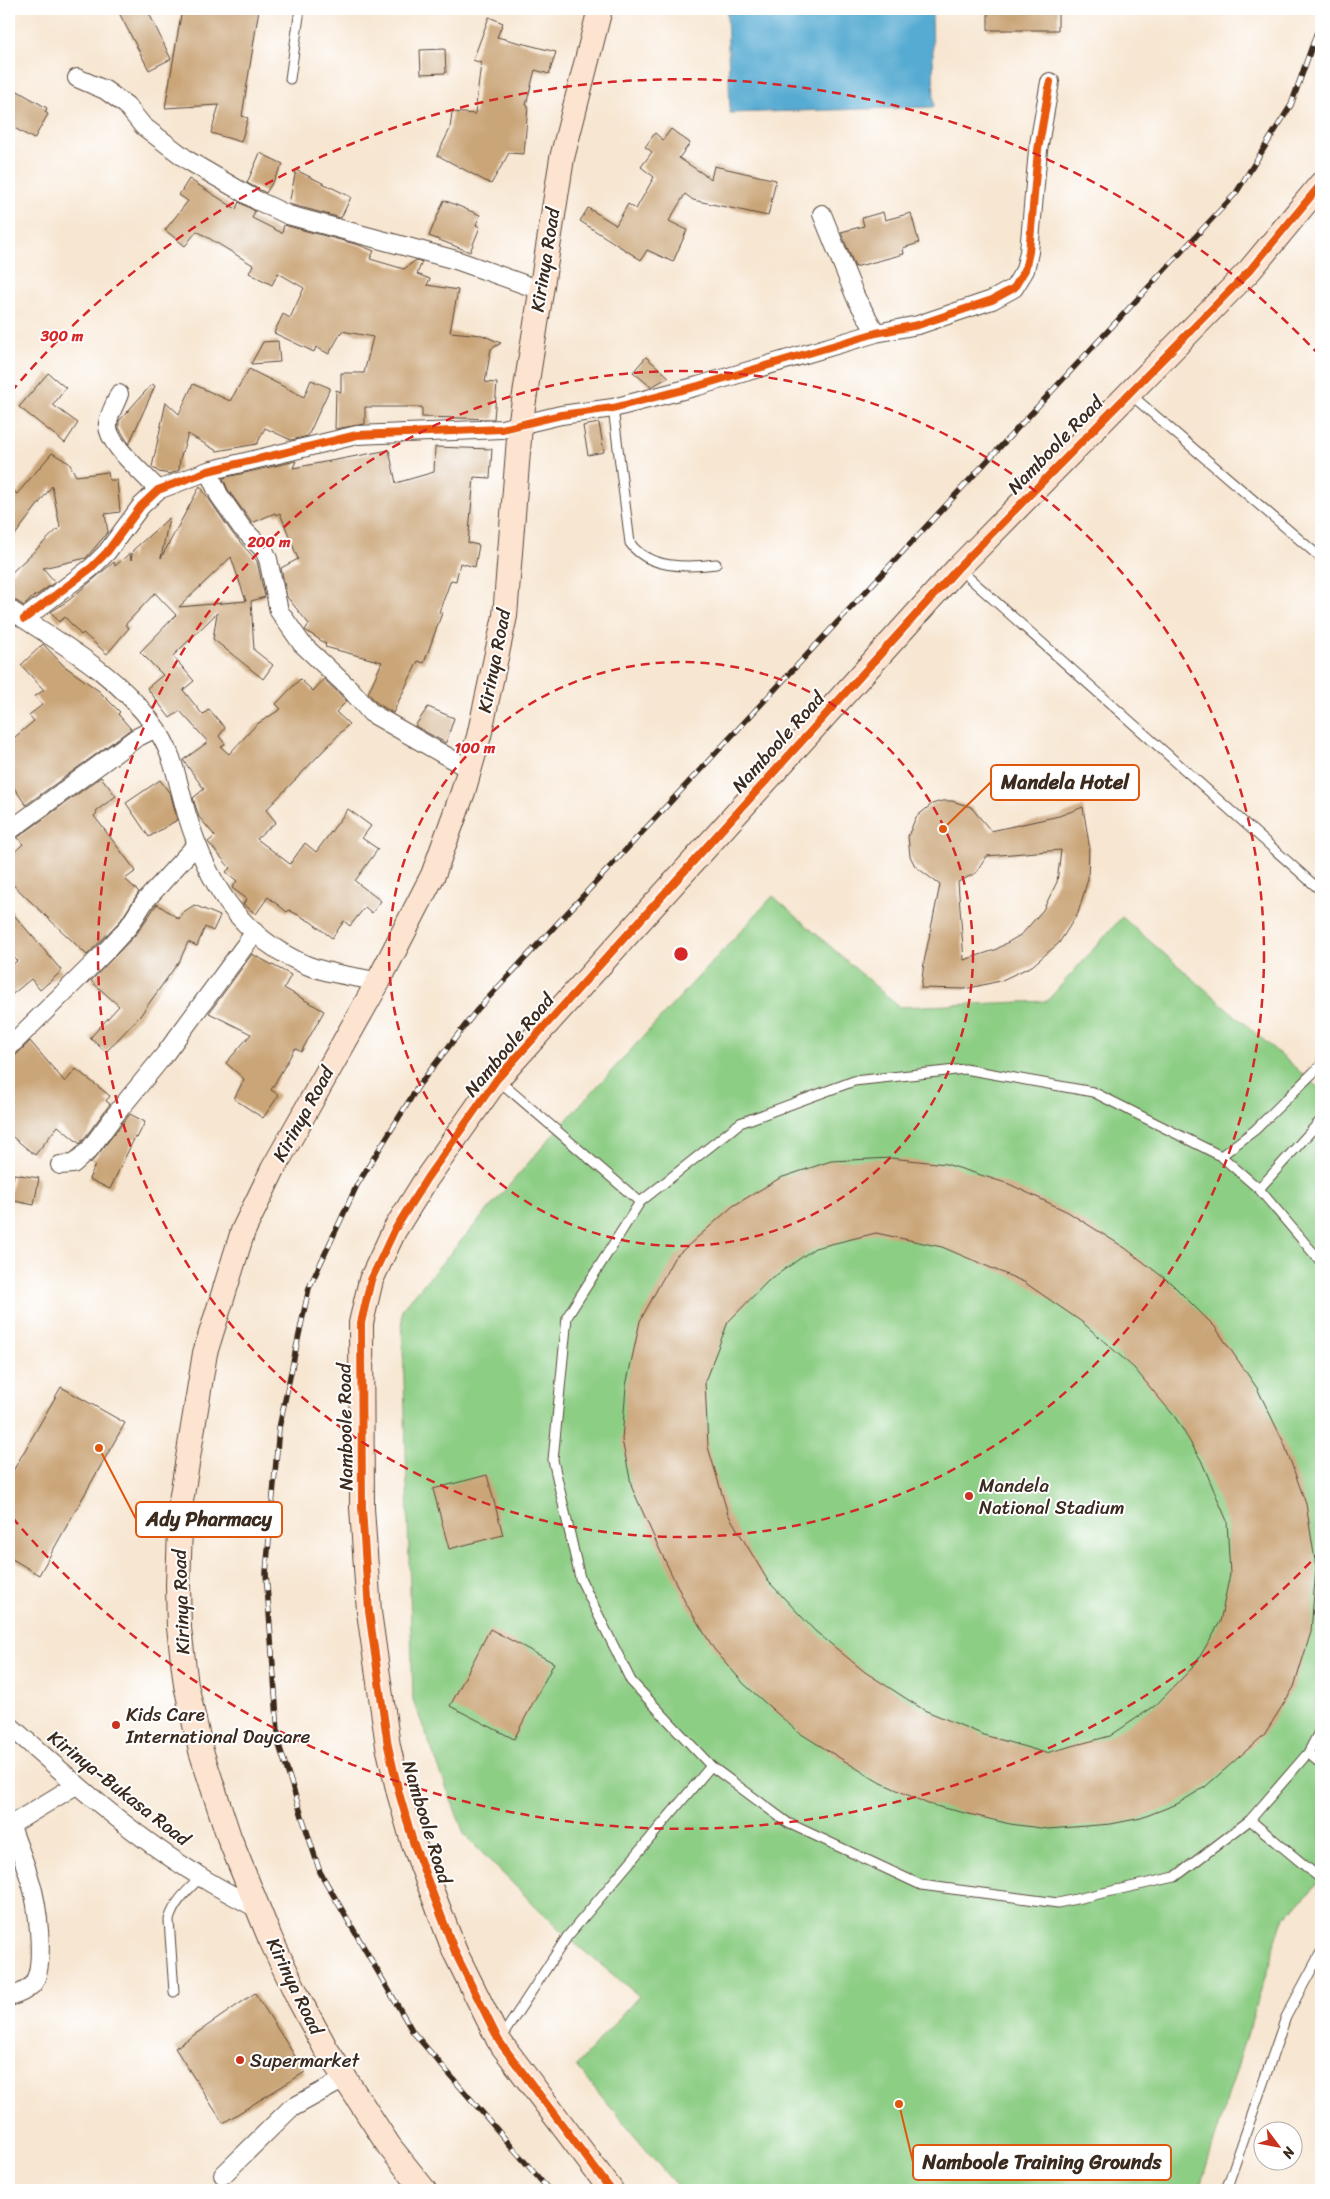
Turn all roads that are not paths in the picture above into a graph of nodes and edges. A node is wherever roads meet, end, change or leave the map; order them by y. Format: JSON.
{"nodes":[{"id":1,"x":300,"y":9,"type":"edge"},
{"id":2,"x":600,"y":9,"type":"edge"},
{"id":3,"x":77,"y":78,"type":"dead end"},
{"id":4,"x":290,"y":79,"type":"dead end"},
{"id":5,"x":1050,"y":82,"type":"dead end"},
{"id":6,"x":1321,"y":184,"type":"edge"},
{"id":7,"x":822,"y":214,"type":"dead end"},
{"id":8,"x":540,"y":290,"type":"junction"},
{"id":9,"x":876,"y":333,"type":"junction"},
{"id":10,"x":1129,"y":393,"type":"junction"},
{"id":11,"x":119,"y":394,"type":"dead end"},
{"id":12,"x":613,"y":408,"type":"junction"},
{"id":13,"x":520,"y":426,"type":"junction"},
{"id":14,"x":208,"y":471,"type":"junction"},
{"id":15,"x":158,"y":490,"type":"junction"},
{"id":16,"x":1321,"y":558,"type":"edge"},
{"id":17,"x":716,"y":564,"type":"dead end"},
{"id":18,"x":958,"y":568,"type":"junction"},
{"id":19,"x":9,"y":608,"type":"edge"},
{"id":20,"x":24,"y":619,"type":"junction"},
{"id":21,"x":156,"y":728,"type":"junction"},
{"id":22,"x":469,"y":768,"type":"junction"},
{"id":23,"x":9,"y":831,"type":"edge"},
{"id":24,"x":196,"y":845,"type":"junction"},
{"id":25,"x":1321,"y":892,"type":"edge"},
{"id":26,"x":255,"y":932,"type":"junction"},
{"id":27,"x":378,"y":982,"type":"junction"},
{"id":28,"x":9,"y":1046,"type":"edge"},
{"id":29,"x":1321,"y":1064,"type":"edge"},
{"id":30,"x":497,"y":1078,"type":"junction"},
{"id":31,"x":1321,"y":1120,"type":"edge"},
{"id":32,"x":1221,"y":1156,"type":"junction"},
{"id":33,"x":60,"y":1165,"type":"dead end"},
{"id":34,"x":1259,"y":1189,"type":"junction"},
{"id":35,"x":640,"y":1202,"type":"junction"},
{"id":36,"x":1321,"y":1262,"type":"edge"},
{"id":37,"x":9,"y":1725,"type":"edge"},
{"id":38,"x":1321,"y":1728,"type":"edge"},
{"id":39,"x":1308,"y":1753,"type":"junction"},
{"id":40,"x":1321,"y":1764,"type":"edge"},
{"id":41,"x":711,"y":1766,"type":"junction"},
{"id":42,"x":76,"y":1785,"type":"junction"},
{"id":43,"x":1250,"y":1820,"type":"junction"},
{"id":44,"x":10,"y":1826,"type":"edge"},
{"id":45,"x":201,"y":1878,"type":"junction"},
{"id":46,"x":1321,"y":1879,"type":"edge"},
{"id":47,"x":258,"y":1909,"type":"junction"},
{"id":48,"x":1321,"y":1952,"type":"edge"},
{"id":49,"x":174,"y":1992,"type":"dead end"},
{"id":50,"x":9,"y":1997,"type":"edge"},
{"id":51,"x":499,"y":2042,"type":"junction"},
{"id":52,"x":346,"y":2078,"type":"junction"},
{"id":53,"x":223,"y":2175,"type":"dead end"},
{"id":54,"x":424,"y":2190,"type":"edge"},
{"id":55,"x":611,"y":2190,"type":"edge"},
{"id":56,"x":1226,"y":2190,"type":"edge"}],
"edges":[{"from":1,"to":4,"type":"lane"},
{"from":2,"to":8,"type":"street","name":"Kirinya Road"},
{"from":3,"to":8,"type":"street"},
{"from":5,"to":9,"type":"street"},
{"from":6,"to":10,"type":"street","name":"Namboole Road"},
{"from":7,"to":9,"type":"street"},
{"from":8,"to":13,"type":"street","name":"Kirinya Road"},
{"from":9,"to":12,"type":"street"},
{"from":10,"to":16,"type":"lane"},
{"from":10,"to":18,"type":"street","name":"Namboole Road"},
{"from":11,"to":15,"type":"street"},
{"from":12,"to":13,"type":"street"},
{"from":12,"to":17,"type":"lane"},
{"from":13,"to":14,"type":"street"},
{"from":13,"to":22,"type":"street","name":"Kirinya Road"},
{"from":14,"to":15,"type":"street"},
{"from":14,"to":22,"type":"street"},
{"from":15,"to":20,"type":"street"},
{"from":18,"to":25,"type":"lane"},
{"from":18,"to":30,"type":"street","name":"Namboole Road"},
{"from":19,"to":20,"type":"street"},
{"from":20,"to":21,"type":"street"},
{"from":21,"to":23,"type":"street"},
{"from":21,"to":24,"type":"street"},
{"from":22,"to":27,"type":"street","name":"Kirinya Road"},
{"from":24,"to":26,"type":"street"},
{"from":24,"to":28,"type":"street"},
{"from":26,"to":27,"type":"street"},
{"from":26,"to":33,"type":"street"},
{"from":27,"to":47,"type":"street","name":"Kirinya Road"},
{"from":29,"to":32,"type":"lane"},
{"from":30,"to":35,"type":"lane"},
{"from":30,"to":51,"type":"street","name":"Namboole Road"},
{"from":31,"to":34,"type":"lane"},
{"from":32,"to":34,"type":"lane"},
{"from":32,"to":35,"type":"lane"},
{"from":34,"to":36,"type":"lane"},
{"from":35,"to":41,"type":"lane"},
{"from":37,"to":42,"type":"street","name":"Kirinya-Bukasa Road"},
{"from":38,"to":39,"type":"lane"},
{"from":39,"to":40,"type":"lane"},
{"from":39,"to":43,"type":"lane"},
{"from":41,"to":43,"type":"lane"},
{"from":41,"to":51,"type":"lane"},
{"from":42,"to":44,"type":"street"},
{"from":42,"to":45,"type":"street","name":"Kirinya-Bukasa Road"},
{"from":43,"to":46,"type":"lane"},
{"from":44,"to":50,"type":"street"},
{"from":45,"to":47,"type":"street","name":"Kirinya-Bukasa Road"},
{"from":45,"to":49,"type":"lane"},
{"from":47,"to":52,"type":"street","name":"Kirinya Road"},
{"from":48,"to":56,"type":"lane"},
{"from":51,"to":55,"type":"street","name":"Namboole Road"},
{"from":52,"to":53,"type":"street"},
{"from":52,"to":54,"type":"street","name":"Kirinya Road"}]}
